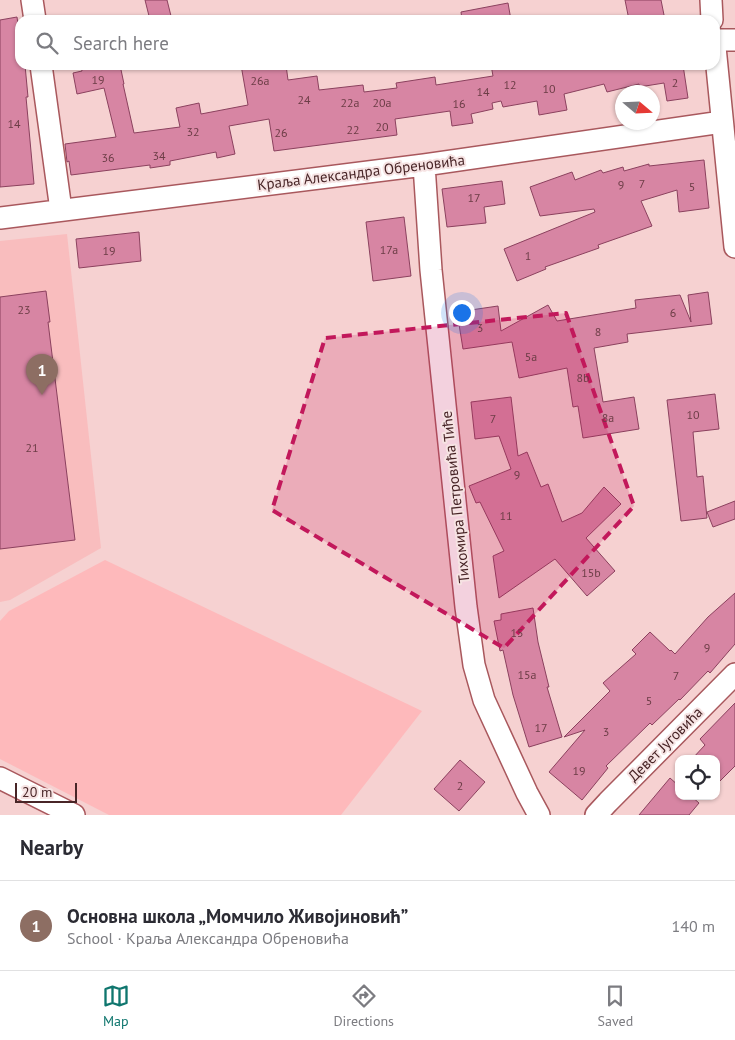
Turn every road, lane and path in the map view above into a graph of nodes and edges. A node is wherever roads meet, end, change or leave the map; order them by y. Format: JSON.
{"nodes":[{"id":1,"x":32,"y":0,"type":"edge"},
{"id":2,"x":710,"y":0,"type":"edge"},
{"id":3,"x":34,"y":15,"type":"edge"},
{"id":4,"x":712,"y":15,"type":"edge"},
{"id":5,"x":720,"y":40,"type":"edge"},
{"id":6,"x":735,"y":40,"type":"edge"},
{"id":7,"x":42,"y":70,"type":"edge"},
{"id":8,"x":717,"y":70,"type":"edge"},
{"id":9,"x":722,"y":122,"type":"junction"},
{"id":10,"x":424,"y":165,"type":"junction"},
{"id":11,"x":61,"y":210,"type":"junction"},
{"id":12,"x":0,"y":218,"type":"edge"},
{"id":13,"x":735,"y":248,"type":"edge"},
{"id":14,"x":735,"y":674,"type":"edge"},
{"id":15,"x":0,"y":778,"type":"edge"},
{"id":16,"x":74,"y":815,"type":"edge"},
{"id":17,"x":539,"y":815,"type":"edge"},
{"id":18,"x":596,"y":815,"type":"edge"}],
"edges":[{"from":1,"to":3,"type":"street"},
{"from":2,"to":4,"type":"street"},
{"from":5,"to":6,"type":"street"},
{"from":7,"to":11,"type":"street"},
{"from":8,"to":9,"type":"street"},
{"from":9,"to":10,"type":"street","name":"Краља Александра Обреновића"},
{"from":9,"to":13,"type":"street"},
{"from":10,"to":11,"type":"street","name":"Краља Александра Обреновића"},
{"from":10,"to":17,"type":"street","name":"Тихомира Петровића Тиће"},
{"from":11,"to":12,"type":"street","name":"Краља Александра Обреновића"},
{"from":14,"to":18,"type":"street","name":"Девет Југовића"},
{"from":15,"to":16,"type":"street"}]}
